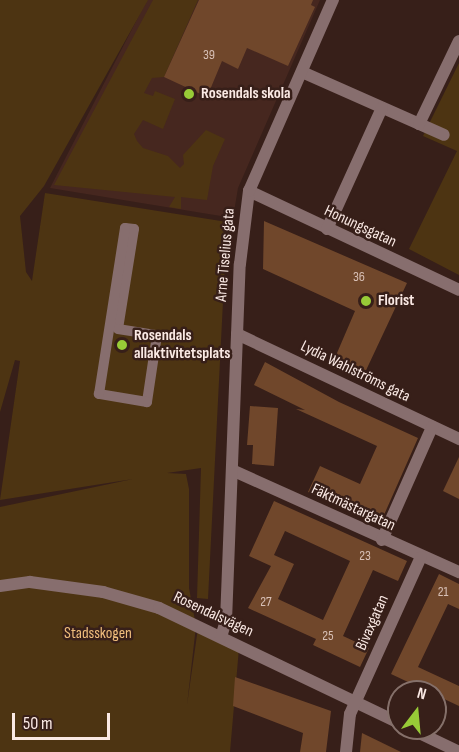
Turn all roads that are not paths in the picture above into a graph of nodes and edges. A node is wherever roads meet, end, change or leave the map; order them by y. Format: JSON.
{"nodes":[{"id":1,"x":333,"y":0,"type":"edge"},
{"id":2,"x":459,"y":41,"type":"edge"},
{"id":3,"x":302,"y":72,"type":"junction"},
{"id":4,"x":382,"y":108,"type":"junction"},
{"id":5,"x":419,"y":124,"type":"junction"},
{"id":6,"x":444,"y":135,"type":"dead end"},
{"id":7,"x":249,"y":191,"type":"junction"},
{"id":8,"x":125,"y":228,"type":"joint"},
{"id":9,"x":327,"y":229,"type":"junction"},
{"id":10,"x":459,"y":291,"type":"edge"},
{"id":11,"x":237,"y":334,"type":"junction"},
{"id":12,"x":432,"y":427,"type":"junction"},
{"id":13,"x":459,"y":439,"type":"edge"},
{"id":14,"x":234,"y":471,"type":"junction"},
{"id":15,"x":382,"y":540,"type":"junction"},
{"id":16,"x":421,"y":557,"type":"junction"},
{"id":17,"x":459,"y":572,"type":"edge"},
{"id":18,"x":0,"y":586,"type":"edge"},
{"id":19,"x":221,"y":637,"type":"junction"},
{"id":20,"x":355,"y":702,"type":"junction"},
{"id":21,"x":387,"y":717,"type":"edge"},
{"id":22,"x":434,"y":740,"type":"edge"},
{"id":23,"x":346,"y":752,"type":"edge"},
{"id":24,"x":459,"y":752,"type":"edge"}],
"edges":[{"from":1,"to":3,"type":"street","name":"Arne Tiselius gata"},
{"from":2,"to":5,"type":"street"},
{"from":3,"to":4,"type":"street"},
{"from":3,"to":7,"type":"street","name":"Arne Tiselius gata"},
{"from":4,"to":5,"type":"street"},
{"from":4,"to":9,"type":"street"},
{"from":5,"to":6,"type":"street"},
{"from":7,"to":9,"type":"street","name":"Honungsgatan"},
{"from":7,"to":11,"type":"street","name":"Arne Tiselius gata"},
{"from":8,"to":8,"type":"street"},
{"from":9,"to":10,"type":"street","name":"Honungsgatan"},
{"from":11,"to":12,"type":"street","name":"Lydia Wahlströms gata"},
{"from":11,"to":14,"type":"street","name":"Arne Tiselius gata"},
{"from":12,"to":13,"type":"street","name":"Lydia Wahlströms gata"},
{"from":12,"to":15,"type":"street"},
{"from":14,"to":15,"type":"street","name":"Fäktmästargatan"},
{"from":14,"to":19,"type":"street","name":"Arne Tiselius gata"},
{"from":15,"to":16,"type":"street","name":"Fäktmästargatan"},
{"from":16,"to":17,"type":"street","name":"Fäktmästargatan"},
{"from":16,"to":20,"type":"street","name":"Bivaxgatan"},
{"from":18,"to":19,"type":"street","name":"Rosendalsvägen"},
{"from":19,"to":20,"type":"street","name":"Rosendalsvägen"},
{"from":20,"to":21,"type":"street","name":"Rosendalsvägen"},
{"from":20,"to":23,"type":"street","name":"Bivaxgatan"},
{"from":22,"to":24,"type":"street"}]}
